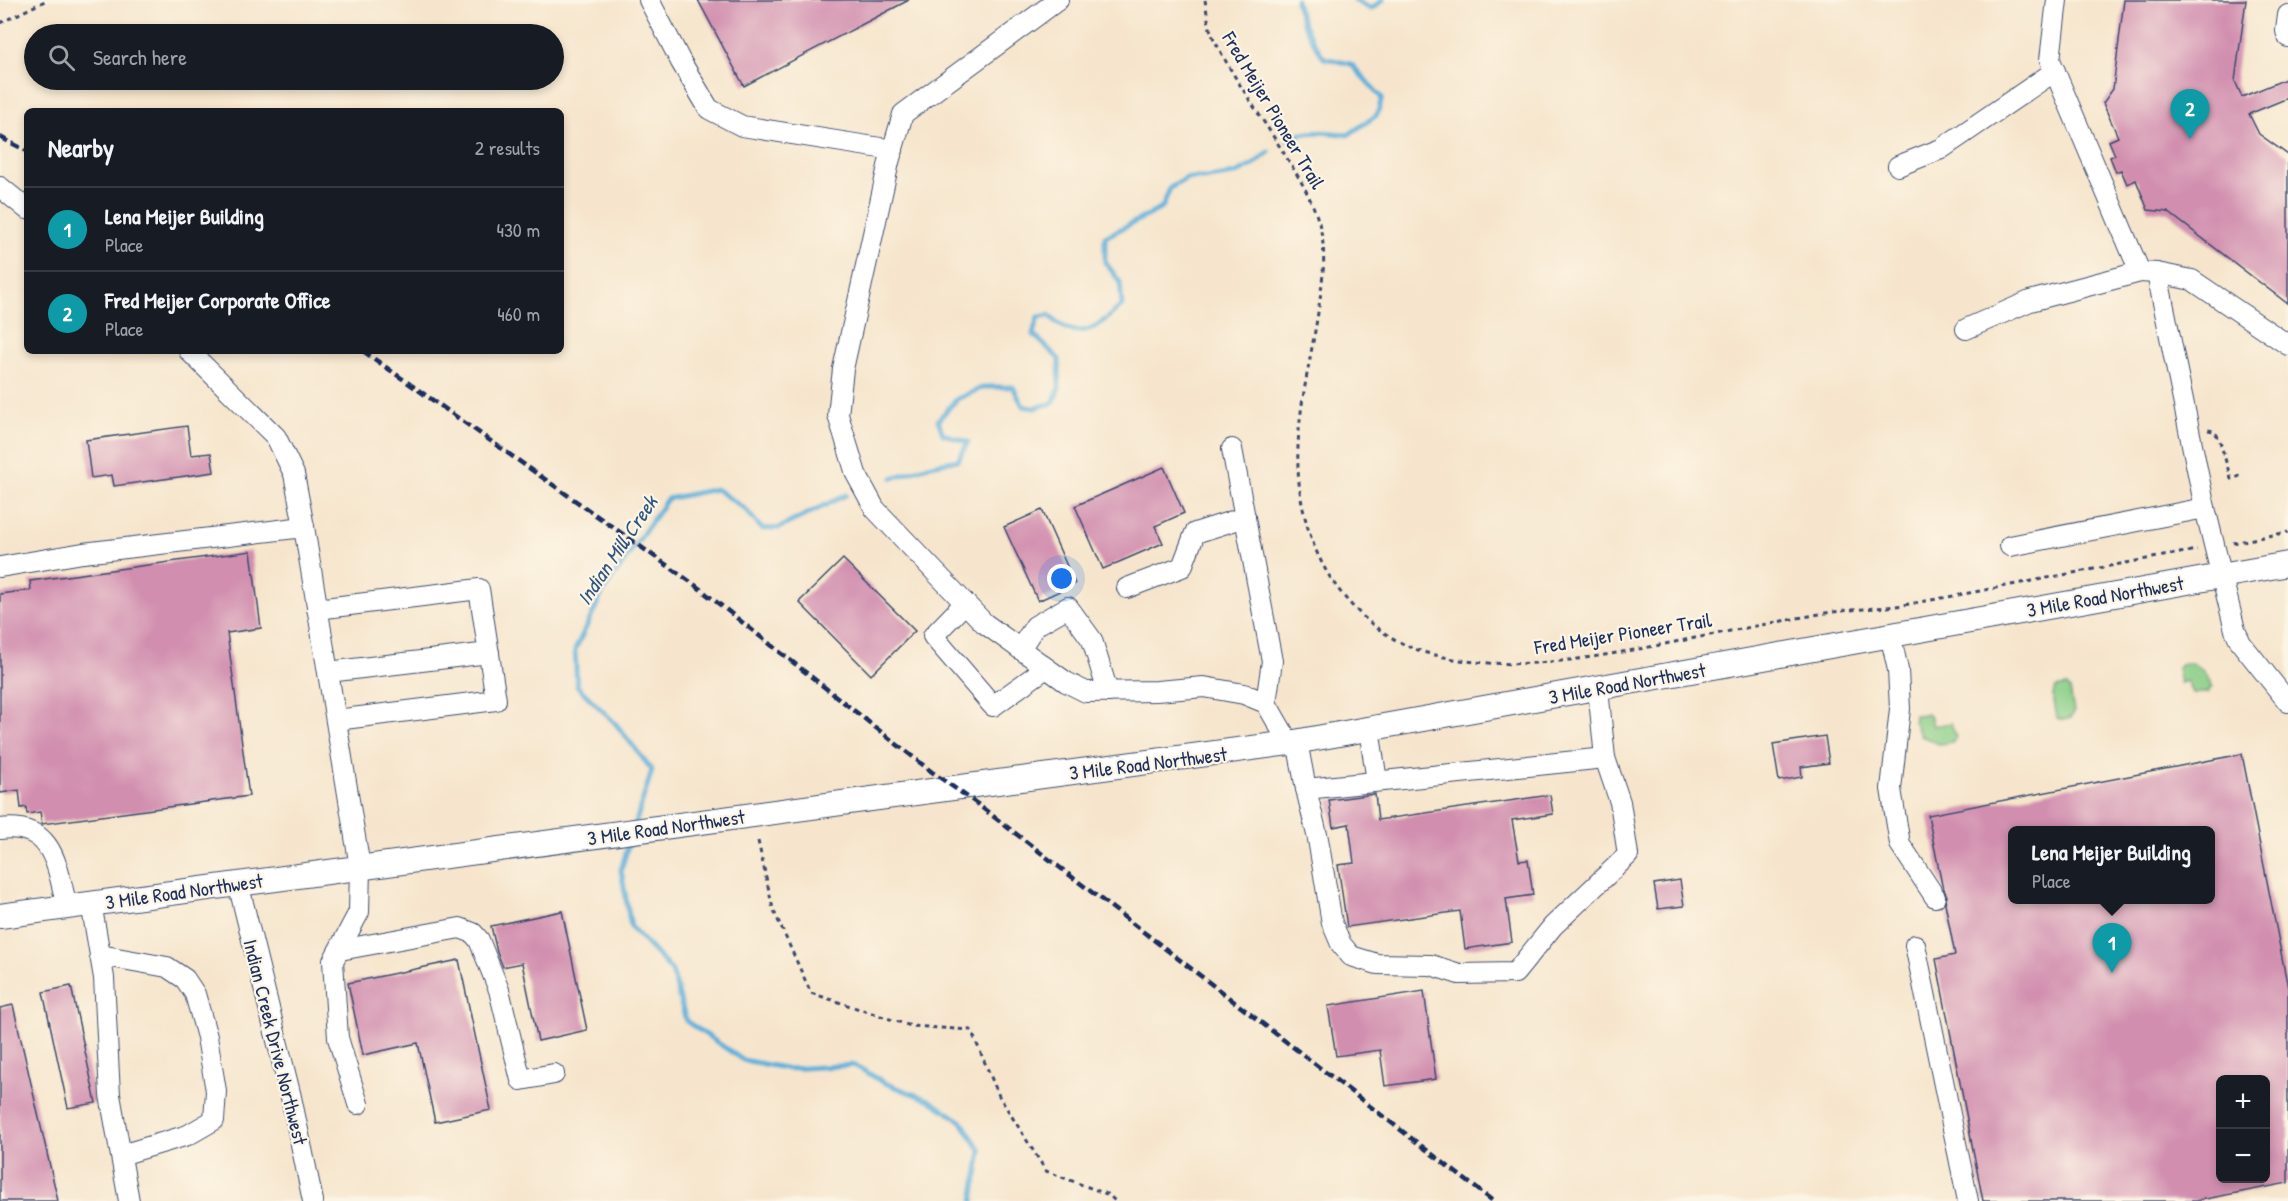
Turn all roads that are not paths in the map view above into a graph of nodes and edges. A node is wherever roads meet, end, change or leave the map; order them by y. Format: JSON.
{"nodes":[{"id":1,"x":649,"y":0,"type":"edge"},
{"id":2,"x":1058,"y":0,"type":"edge"},
{"id":3,"x":2057,"y":0,"type":"edge"},
{"id":4,"x":2288,"y":15,"type":"edge"},
{"id":5,"x":2288,"y":36,"type":"edge"},
{"id":6,"x":2055,"y":71,"type":"junction"},
{"id":7,"x":893,"y":150,"type":"junction"},
{"id":8,"x":1898,"y":166,"type":"dead end"},
{"id":9,"x":0,"y":187,"type":"edge"},
{"id":10,"x":24,"y":207,"type":"edge"},
{"id":11,"x":2148,"y":272,"type":"junction"},
{"id":12,"x":1966,"y":329,"type":"dead end"},
{"id":13,"x":2288,"y":345,"type":"edge"},
{"id":14,"x":192,"y":354,"type":"edge"},
{"id":15,"x":1232,"y":449,"type":"dead end"},
{"id":16,"x":2205,"y":508,"type":"junction"},
{"id":17,"x":1245,"y":517,"type":"junction"},
{"id":18,"x":304,"y":528,"type":"junction"},
{"id":19,"x":2010,"y":546,"type":"dead end"},
{"id":20,"x":2288,"y":564,"type":"edge"},
{"id":21,"x":0,"y":567,"type":"edge"},
{"id":22,"x":2221,"y":576,"type":"junction"},
{"id":23,"x":1127,"y":588,"type":"dead end"},
{"id":24,"x":965,"y":603,"type":"junction"},
{"id":25,"x":317,"y":609,"type":"junction"},
{"id":26,"x":1890,"y":634,"type":"junction"},
{"id":27,"x":1020,"y":649,"type":"junction"},
{"id":28,"x":489,"y":653,"type":"junction"},
{"id":29,"x":1046,"y":668,"type":"junction"},
{"id":30,"x":327,"y":672,"type":"junction"},
{"id":31,"x":1598,"y":689,"type":"junction"},
{"id":32,"x":1108,"y":692,"type":"junction"},
{"id":33,"x":2288,"y":702,"type":"edge"},
{"id":34,"x":1266,"y":703,"type":"junction"},
{"id":35,"x":336,"y":720,"type":"junction"},
{"id":36,"x":1369,"y":729,"type":"junction"},
{"id":37,"x":1293,"y":742,"type":"junction"},
{"id":38,"x":1605,"y":758,"type":"junction"},
{"id":39,"x":1377,"y":781,"type":"junction"},
{"id":40,"x":1305,"y":789,"type":"junction"},
{"id":41,"x":0,"y":829,"type":"edge"},
{"id":42,"x":360,"y":867,"type":"junction"},
{"id":43,"x":238,"y":883,"type":"junction"},
{"id":44,"x":1935,"y":897,"type":"dead end"},
{"id":45,"x":79,"y":905,"type":"junction"},
{"id":46,"x":0,"y":916,"type":"edge"},
{"id":47,"x":1915,"y":945,"type":"dead end"},
{"id":48,"x":340,"y":950,"type":"junction"},
{"id":49,"x":100,"y":955,"type":"junction"},
{"id":50,"x":554,"y":1074,"type":"dead end"},
{"id":51,"x":358,"y":1104,"type":"dead end"},
{"id":52,"x":121,"y":1155,"type":"junction"},
{"id":53,"x":129,"y":1201,"type":"edge"},
{"id":54,"x":313,"y":1201,"type":"edge"},
{"id":55,"x":1968,"y":1201,"type":"edge"}],
"edges":[{"from":1,"to":7,"type":"street"},
{"from":2,"to":7,"type":"street"},
{"from":3,"to":6,"type":"street"},
{"from":4,"to":5,"type":"street"},
{"from":6,"to":8,"type":"street"},
{"from":6,"to":11,"type":"street"},
{"from":7,"to":24,"type":"street"},
{"from":9,"to":10,"type":"street"},
{"from":11,"to":12,"type":"street"},
{"from":11,"to":13,"type":"street"},
{"from":11,"to":16,"type":"street"},
{"from":14,"to":18,"type":"street"},
{"from":15,"to":17,"type":"street"},
{"from":16,"to":19,"type":"street"},
{"from":16,"to":22,"type":"street"},
{"from":17,"to":23,"type":"street"},
{"from":17,"to":34,"type":"street"},
{"from":18,"to":21,"type":"street"},
{"from":18,"to":25,"type":"street"},
{"from":20,"to":22,"type":"main road","name":"3 Mile Road Northwest"},
{"from":22,"to":26,"type":"main road","name":"3 Mile Road Northwest"},
{"from":22,"to":33,"type":"street"},
{"from":24,"to":27,"type":"street"},
{"from":24,"to":29,"type":"street"},
{"from":25,"to":28,"type":"street"},
{"from":25,"to":30,"type":"street"},
{"from":26,"to":31,"type":"main road","name":"3 Mile Road Northwest"},
{"from":26,"to":44,"type":"street"},
{"from":27,"to":29,"type":"street"},
{"from":27,"to":32,"type":"street"},
{"from":28,"to":30,"type":"street"},
{"from":28,"to":35,"type":"street"},
{"from":29,"to":32,"type":"street"},
{"from":30,"to":35,"type":"street"},
{"from":31,"to":36,"type":"main road","name":"3 Mile Road Northwest"},
{"from":31,"to":38,"type":"street"},
{"from":32,"to":34,"type":"street"},
{"from":34,"to":37,"type":"street"},
{"from":35,"to":42,"type":"street"},
{"from":36,"to":37,"type":"main road","name":"3 Mile Road Northwest"},
{"from":36,"to":39,"type":"street"},
{"from":37,"to":40,"type":"street"},
{"from":37,"to":42,"type":"main road","name":"3 Mile Road Northwest"},
{"from":38,"to":39,"type":"street"},
{"from":38,"to":40,"type":"street"},
{"from":39,"to":40,"type":"street"},
{"from":41,"to":45,"type":"street"},
{"from":42,"to":43,"type":"main road","name":"3 Mile Road Northwest"},
{"from":42,"to":48,"type":"street"},
{"from":43,"to":45,"type":"main road","name":"3 Mile Road Northwest"},
{"from":43,"to":54,"type":"street","name":"Indian Creek Drive Northwest"},
{"from":45,"to":46,"type":"main road","name":"3 Mile Road Northwest"},
{"from":45,"to":49,"type":"street"},
{"from":47,"to":55,"type":"street"},
{"from":48,"to":50,"type":"street"},
{"from":48,"to":51,"type":"street"},
{"from":49,"to":52,"type":"street"},
{"from":49,"to":52,"type":"street"},
{"from":52,"to":53,"type":"street"}]}
